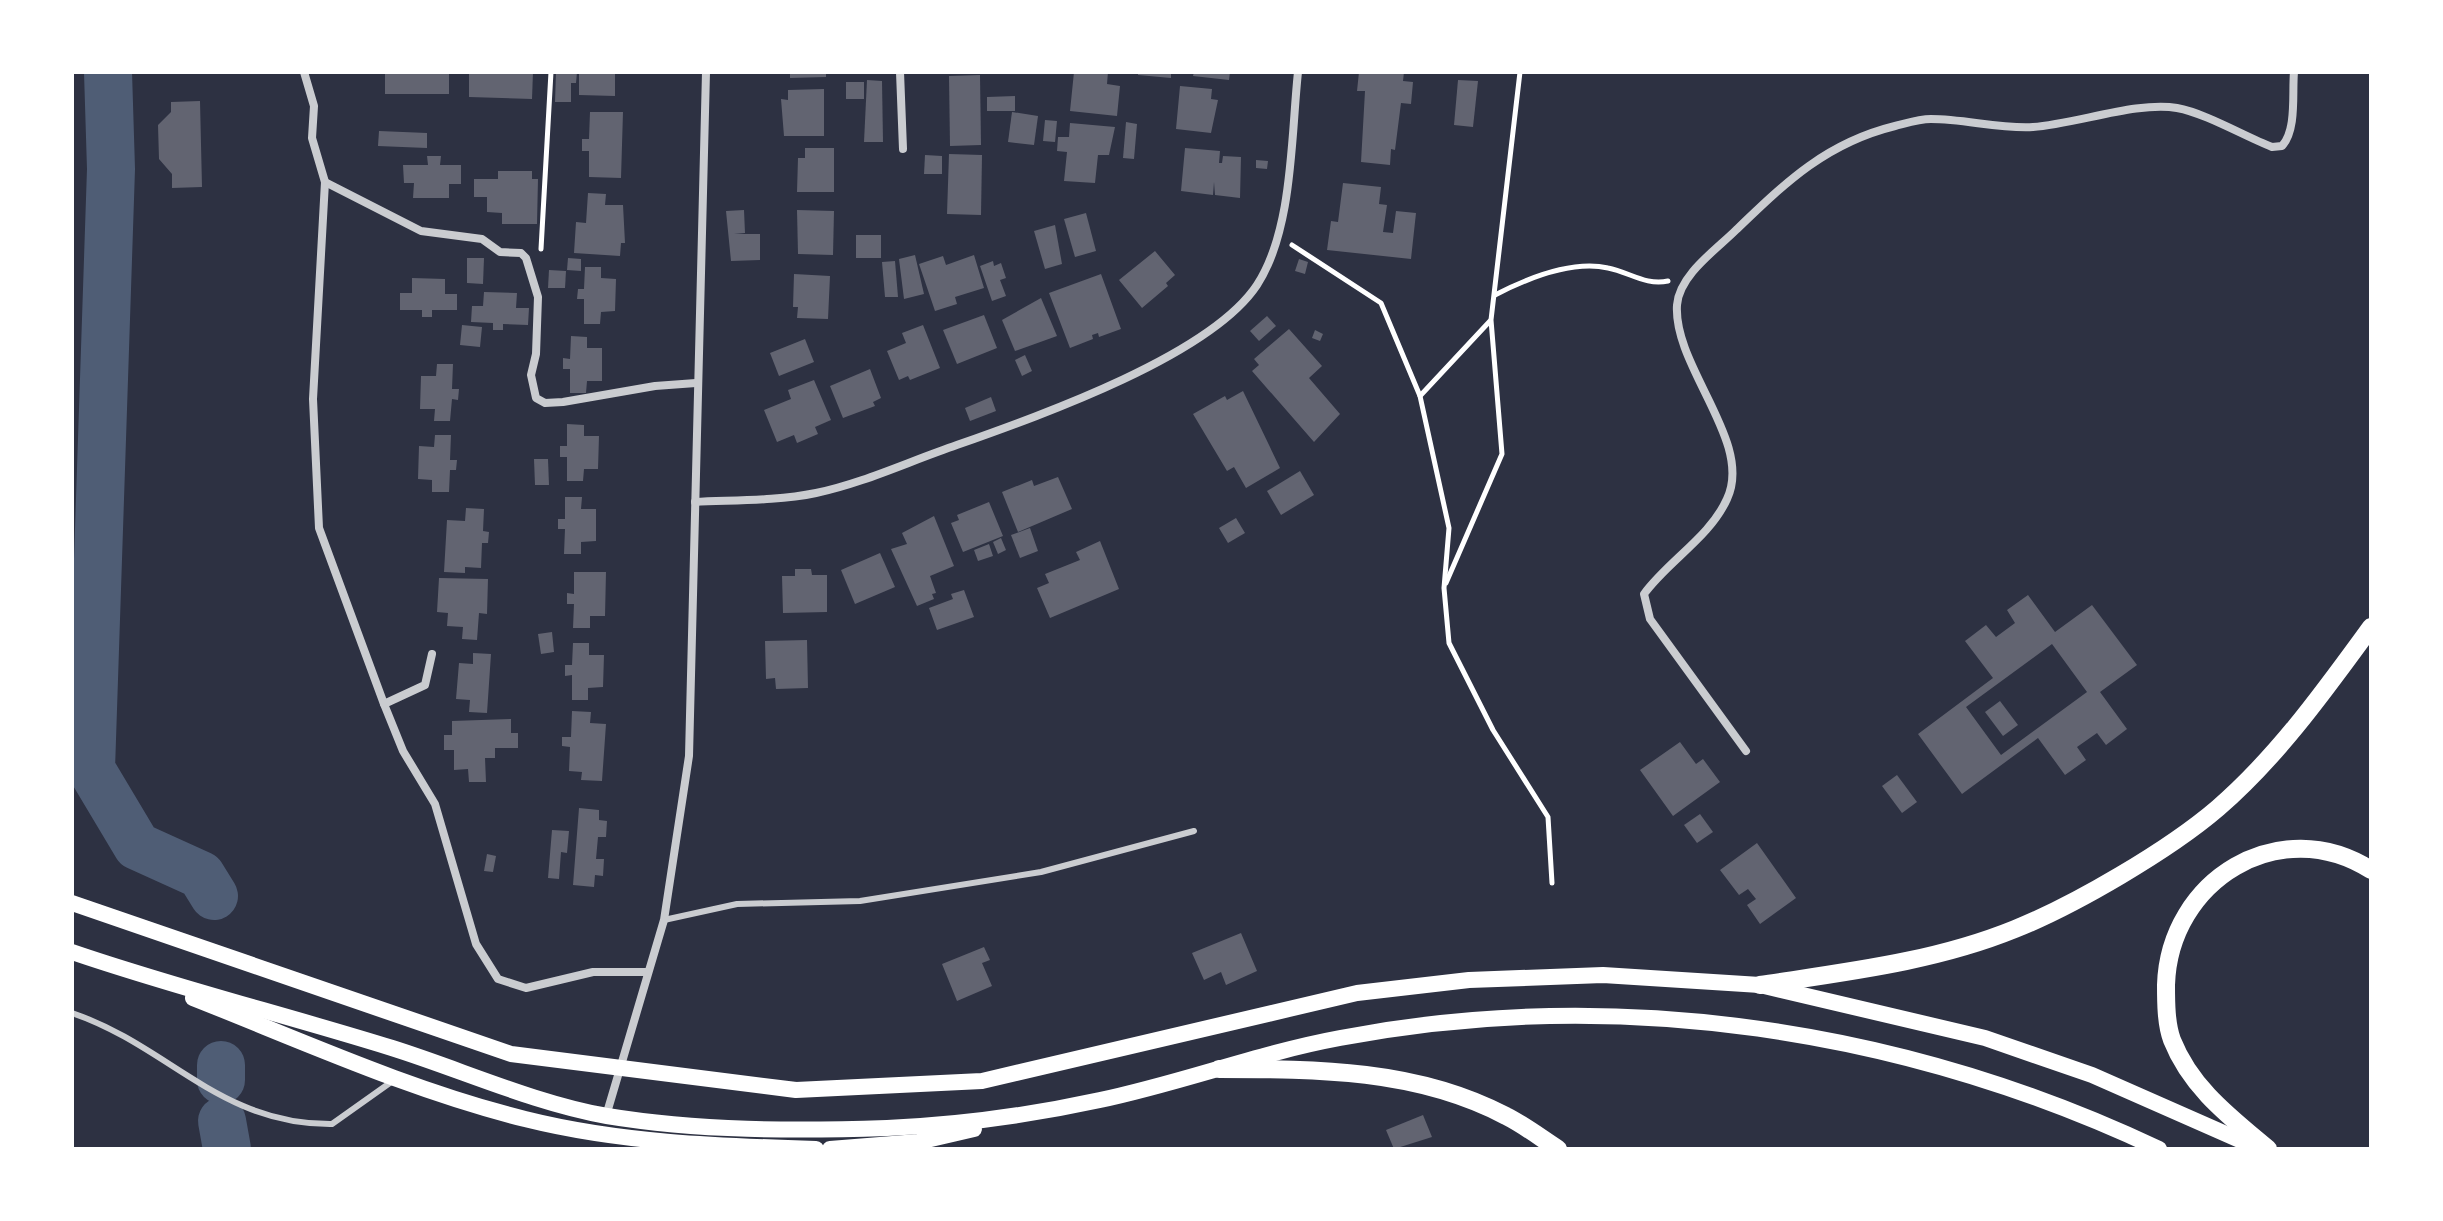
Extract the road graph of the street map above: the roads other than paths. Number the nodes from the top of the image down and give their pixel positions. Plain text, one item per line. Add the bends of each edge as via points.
1 (304, 72) edge
2 (706, 72) edge
3 (900, 72) edge
4 (1298, 72) edge
5 (2294, 72) edge
6 (903, 149) dead end
7 (325, 182) junction
8 (696, 383) junction
9 (695, 502) junction
10 (2371, 627) edge
11 (432, 654) dead end
12 (384, 704) junction
13 (1746, 751) dead end
14 (1194, 831) dead end
15 (2371, 870) edge
16 (72, 903) edge
17 (664, 920) junction
18 (72, 952) edge
19 (89, 958) junction
20 (647, 972) junction
21 (1760, 985) junction
22 (72, 1013) edge
23 (1219, 1069) junction
24 (620, 1070) junction
25 (396, 1077) junction
26 (1100, 1100) junction
27 (606, 1116) junction
28 (681, 1146) edge
29 (816, 1149) edge
30 (830, 1149) edge
31 (1558, 1149) edge
32 (2159, 1149) edge
33 (2260, 1149) edge
34 (2268, 1149) edge

1 - 7 street via 314,106 312,138
2 - 8 street
3 - 6 street
4 - 9 street via 1278,235 1256,286 1234,312 1193,342 1115,383 1000,430 816,493
5 - 13 street via 2291,119 2282,146 2272,147 2178,108 2030,127 1926,119 1870,133 1816,158 1689,276 1677,303 1682,335 1728,446 1733,471 1728,498 1710,525 1660,571 1644,594 1650,619
7 - 8 street via 421,231 482,239 500,252 526,258 538,297 532,387 545,403
7 - 12 street via 313,399 319,528
8 - 9 street
9 - 17 street via 689,756
10 - 21 highway via 2312,709 2218,808 2124,872 2015,930 1897,964
11 - 12 street via 425,685
12 - 20 street via 403,751 435,804 476,944 498,979 526,988 593,972
14 - 17 lane via 1041,872 860,901 737,904
15 - 34 highway via 2317,848 2272,851 2233,867 2207,886 2178,926 2167,960 2171,1038 2213,1103
16 - 24 main road via 511,1054
17 - 20 street
18 - 19 main road
19 - 25 main road
19 - 27 main road
20 - 24 street
21 - 24 main road via 1603,975 1469,980 1357,993 982,1081 796,1090
21 - 33 main road via 1985,1038 2092,1075
22 - 25 lane via 124,1035 212,1092 277,1120 332,1124
23 - 26 main road
23 - 31 highway via 1327,1069 1423,1084 1506,1115
23 - 32 main road via 1340,1038 1456,1023 1615,1014 1776,1030 1976,1075 2087,1115
24 - 27 street
25 - 28 main road via 525,1119
26 - 27 main road via 890,1128 726,1126
26 - 30 main road via 918,1142
28 - 29 main road

